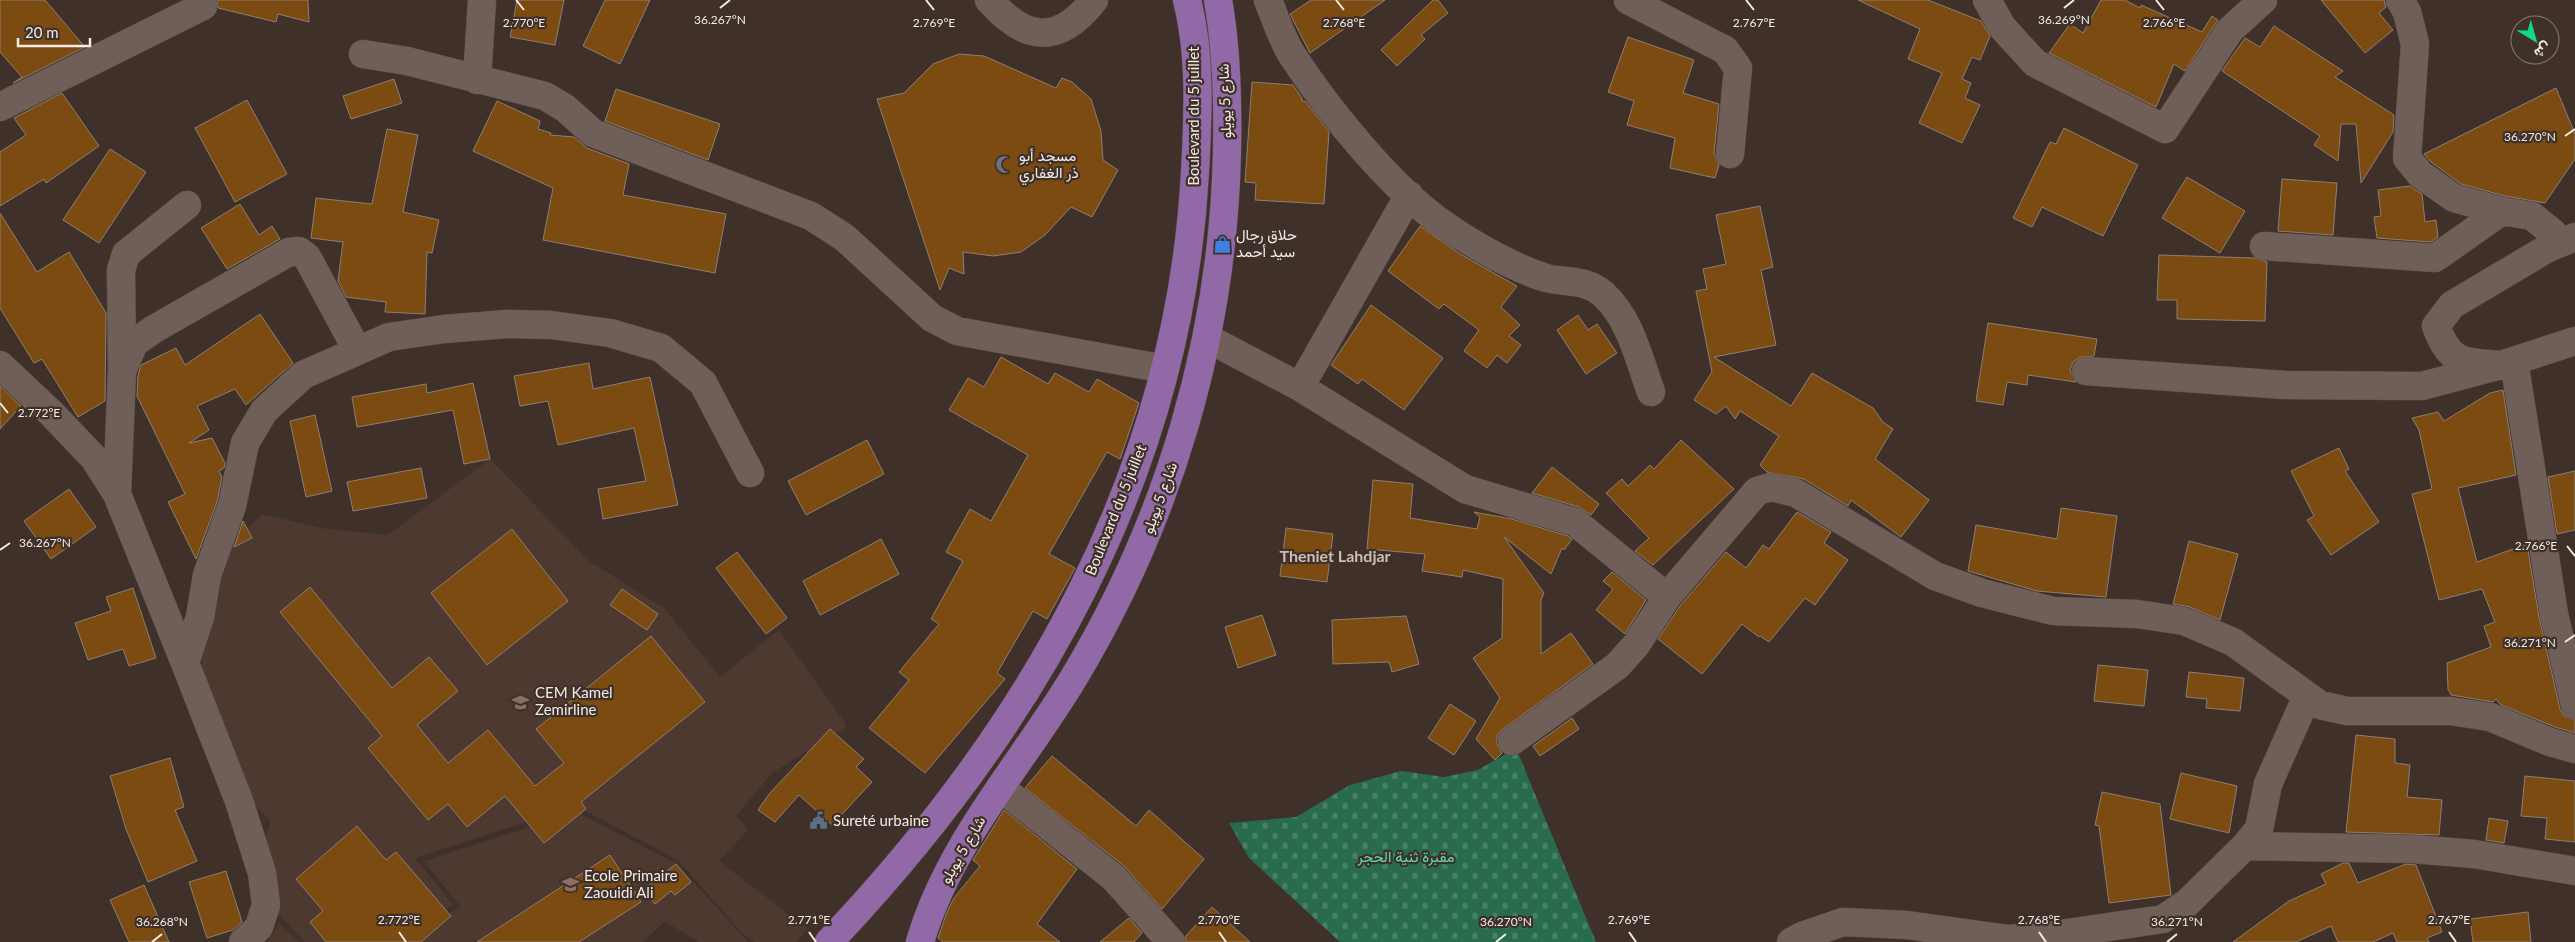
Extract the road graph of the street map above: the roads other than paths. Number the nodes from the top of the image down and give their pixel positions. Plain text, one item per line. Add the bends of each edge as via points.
1 (482, 0) edge
2 (989, 0) edge
3 (1094, 0) edge
4 (1188, 0) edge
5 (1218, 0) edge
6 (1268, 0) edge
7 (1628, 0) edge
8 (1987, 0) edge
9 (2263, 0) edge
10 (2400, 0) edge
11 (203, 6) dead end
12 (363, 54) dead end
13 (477, 80) junction
14 (0, 107) edge
15 (1730, 154) dead end
16 (1409, 195) junction
17 (186, 205) dead end
18 (2502, 211) junction
19 (2575, 237) edge
20 (2264, 246) dead end
21 (2548, 248) junction
22 (1207, 338) junction
23 (2575, 341) edge
24 (357, 350) junction
25 (2508, 363) junction
26 (0, 365) edge
27 (1165, 369) junction
28 (122, 371) junction
29 (2086, 372) dead end
30 (1300, 387) junction
31 (1651, 392) dead end
32 (750, 473) dead end
33 (117, 494) junction
34 (1667, 597) junction
35 (185, 664) junction
36 (2307, 696) junction
37 (2575, 705) edge
38 (1512, 742) dead end
39 (2575, 748) edge
40 (1001, 788) junction
41 (2245, 846) junction
42 (2575, 871) edge
43 (243, 942) edge
44 (829, 942) edge
45 (920, 942) edge
46 (1171, 942) edge
47 (1791, 942) edge

1 - 13 street
2 - 3 street via 1027,32 1044,34 1074,21
4 - 27 main road, Boulevard du 5 juillet via 1193,24 1196,82 1193,197 1185,265
5 - 22 main road, شارع 5 يويلو via 1226,73 1226,179 1217,276
6 - 16 street via 1291,54 1353,137
7 - 15 street via 1725,50 1738,68
8 - 9 street via 2002,27 2034,63 2165,129 2230,30
10 - 18 street via 2407,12 2415,44 2407,158 2420,174 2454,198
11 - 14 street
12 - 13 street
13 - 27 street via 545,96 593,132 812,216 845,238 932,318 957,331
16 - 30 street
16 - 31 street via 1445,226 1504,259 1546,278 1588,284 1603,294 1631,335
17 - 28 street via 126,254 121,270
18 - 20 street via 2435,258
18 - 21 street via 2532,216 2552,233
19 - 21 street
21 - 25 street via 2452,305 2436,326 2444,347 2462,361
22 - 30 street
22 - 40 main road, شارع 5 يويلو via 1172,468 1121,592 1056,709
23 - 25 street
24 - 28 street via 307,257 299,251 289,252 154,329 134,343
24 - 32 street via 389,337 507,324 551,325 610,333 661,348 702,383
24 - 35 street via 303,375 264,411 245,443 232,506 207,574 200,617
25 - 29 street via 2422,386 2285,385
25 - 37 street via 2554,614
26 - 33 street via 94,458
27 - 44 main road, Boulevard du 5 juillet via 1146,438 1122,505 1060,634 1023,696 955,793 885,881
28 - 33 street
30 - 34 street via 1465,489 1574,522
33 - 35 street
34 - 36 street via 1757,491 1771,488 1796,493 1935,576 1982,593 2053,610 2136,614 2184,622 2233,642
34 - 38 street via 1636,645 1616,666
35 - 43 street via 239,802 262,873 266,905 259,927
36 - 39 street via 2320,705 2347,711 2450,711 2490,717 2550,742
36 - 41 street via 2268,784 2258,829
40 - 45 main road, شارع 5 يويلو via 952,865
40 - 46 street via 1114,878
41 - 42 street via 2422,850 2474,854
41 - 47 street via 2187,903 2163,918 2008,939 1907,925 1843,922

